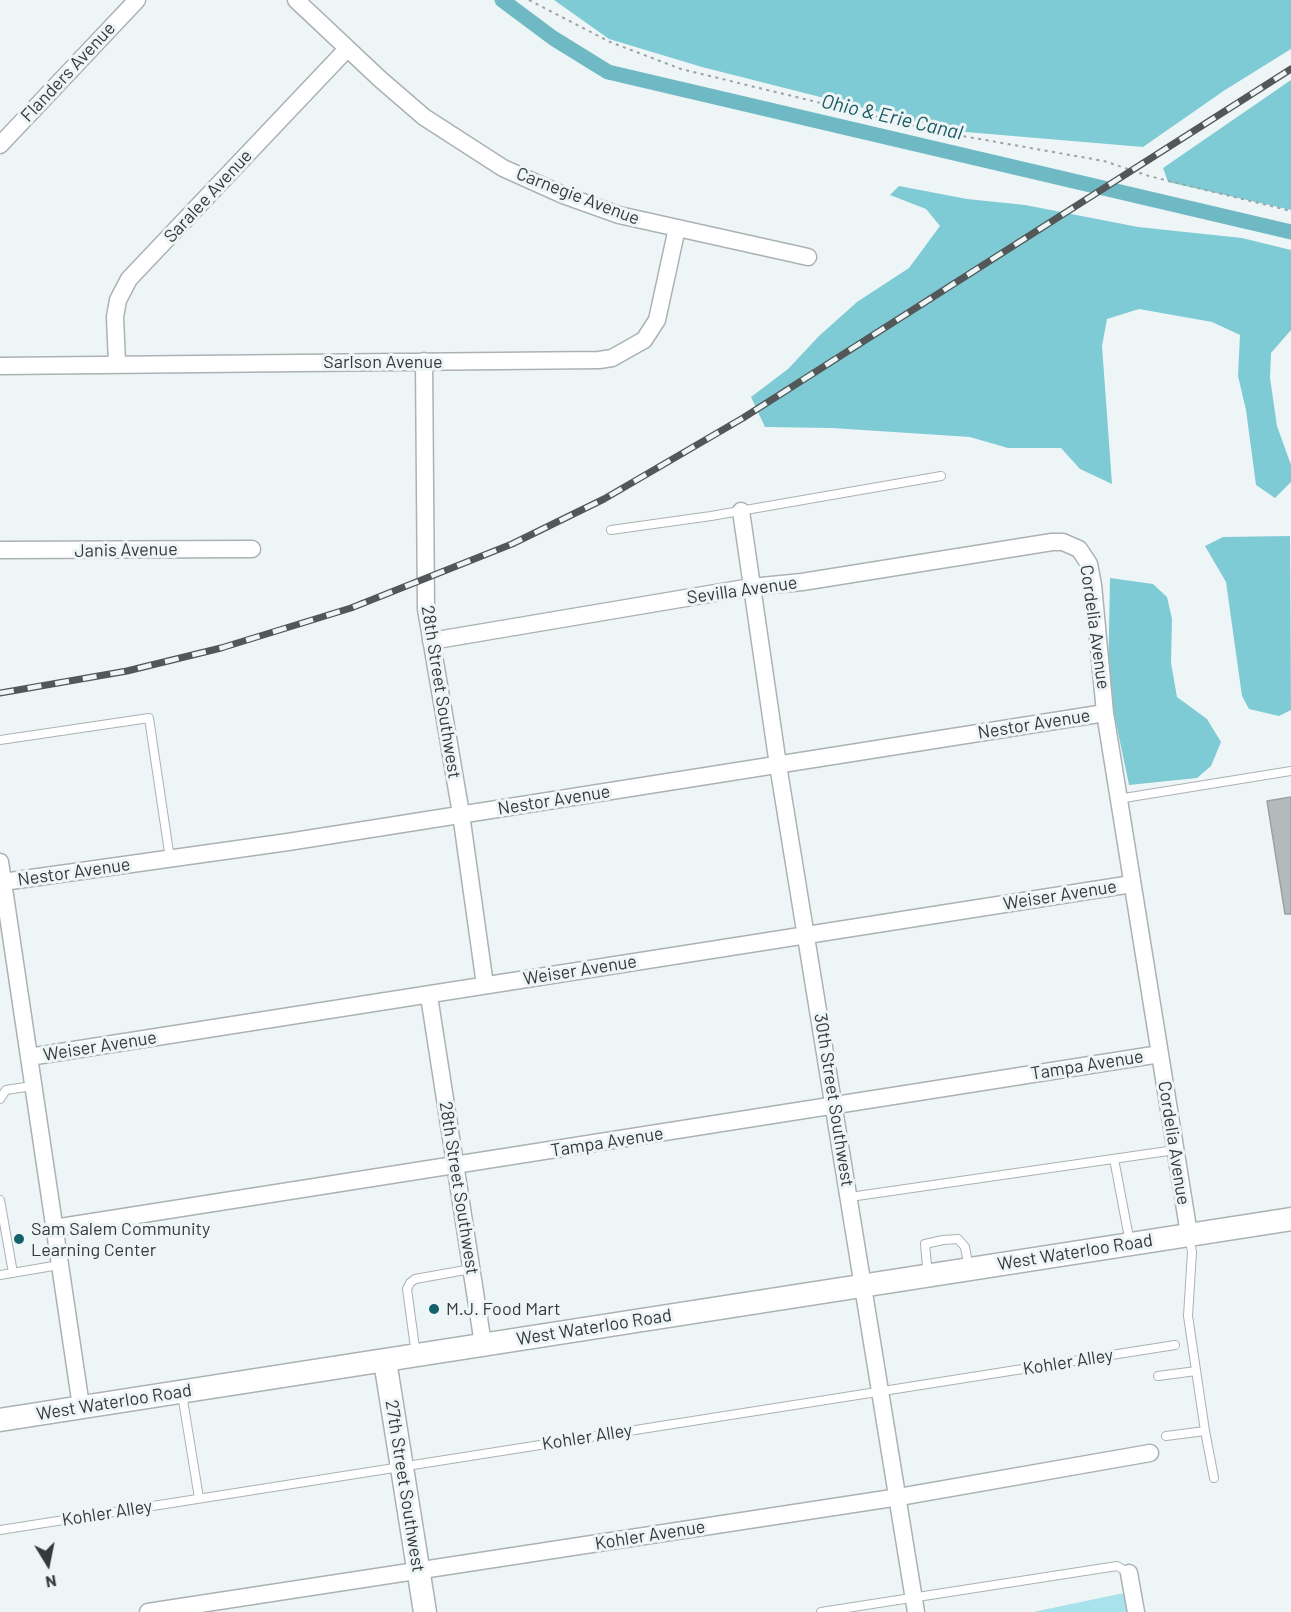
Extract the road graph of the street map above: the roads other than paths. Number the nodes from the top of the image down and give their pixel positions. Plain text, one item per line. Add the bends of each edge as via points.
1 (137, 0) edge
2 (296, 0) edge
3 (347, 49) junction
4 (0, 145) edge
5 (677, 228) junction
6 (808, 257) dead end
7 (424, 361) junction
8 (117, 363) junction
9 (0, 366) edge
10 (941, 476) dead end
11 (741, 511) junction
12 (611, 530) dead end
13 (1052, 542) joint
14 (252, 549) dead end
15 (0, 550) edge
16 (751, 587) junction
17 (431, 641) junction
18 (1105, 713) junction
19 (0, 740) edge
20 (778, 765) junction
21 (1291, 771) edge
22 (1118, 799) junction
23 (461, 814) junction
24 (170, 859) junction
25 (0, 862) edge
26 (3, 882) junction
27 (1132, 884) junction
28 (807, 934) junction
29 (485, 985) junction
30 (429, 996) junction
31 (1160, 1054) junction
32 (29, 1057) junction
33 (32, 1086) junction
34 (0, 1099) edge
35 (835, 1105) junction
36 (1175, 1150) junction
37 (1114, 1159) junction
38 (456, 1167) junction
39 (850, 1197) junction
40 (0, 1200) edge
41 (1291, 1219) edge
42 (54, 1228) junction
43 (1189, 1233) junction
44 (1130, 1243) junction
45 (59, 1265) junction
46 (471, 1269) junction
47 (969, 1270) junction
48 (14, 1272) junction
49 (0, 1275) edge
50 (928, 1276) junction
51 (864, 1287) junction
52 (483, 1344) junction
53 (1175, 1345) dead end
54 (417, 1356) junction
55 (385, 1361) junction
56 (1196, 1371) junction
57 (1158, 1376) dead end
58 (181, 1391) junction
59 (879, 1391) junction
60 (81, 1406) junction
61 (0, 1420) edge
62 (1205, 1431) junction
63 (1166, 1436) dead end
64 (1150, 1452) dead end
65 (402, 1466) junction
66 (1214, 1478) dead end
67 (899, 1497) junction
68 (199, 1498) junction
69 (0, 1530) edge
70 (417, 1569) junction
71 (1129, 1573) joint
72 (915, 1605) edge
73 (148, 1612) edge
74 (425, 1612) edge
75 (821, 1612) edge
76 (1136, 1612) edge

1 - 4 street, Flanders Avenue
2 - 3 street, Carnegie Avenue
3 - 5 street, Carnegie Avenue via 424,117 503,168 619,215
3 - 8 street, Saralee Avenue via 129,279 118,300 115,317
5 - 6 street, Carnegie Avenue
5 - 7 street, Sarlson Avenue via 657,320 644,340 623,353 599,360
7 - 8 street, Sarlson Avenue
7 - 17 street, 28th Street Southwest via 426,609
8 - 9 street, Sarlson Avenue
10 - 11 lane
11 - 12 lane
11 - 16 street, 30th Street Southwest
13 - 16 street, Sevilla Avenue
13 - 18 street, Cordelia Avenue via 1079,549 1089,564
14 - 15 street, Janis Avenue
16 - 17 street, Sevilla Avenue
16 - 20 street, 30th Street Southwest
17 - 23 street, 28th Street Southwest
18 - 20 street, Nestor Avenue
18 - 22 street, Cordelia Avenue
19 - 24 lane via 148,718
20 - 23 street, Nestor Avenue
20 - 28 street, 30th Street Southwest
21 - 22 lane
22 - 27 street, Cordelia Avenue
23 - 24 street, Nestor Avenue
23 - 29 street, 28th Street Southwest
24 - 26 street, Nestor Avenue
25 - 26 street
26 - 32 street
27 - 28 street, Weiser Avenue
27 - 31 street, Cordelia Avenue
28 - 29 street, Weiser Avenue
28 - 35 street, 30th Street Southwest
29 - 30 street, Weiser Avenue
30 - 32 street, Weiser Avenue
30 - 38 street, 28th Street Southwest
31 - 35 street, Tampa Avenue
31 - 36 street, Cordelia Avenue
32 - 33 street
33 - 34 lane via 6,1090
33 - 42 street
35 - 38 street, Tampa Avenue
35 - 39 street, 30th Street Southwest
36 - 37 lane
36 - 43 street, Cordelia Avenue
37 - 39 lane
37 - 44 lane
38 - 42 street, Tampa Avenue
38 - 46 street, 28th Street Southwest
39 - 51 street, 30th Street Southwest
40 - 48 lane
41 - 43 main road, West Waterloo Road
42 - 45 street
43 - 44 main road, West Waterloo Road
43 - 56 lane via 1192,1252 1188,1316
44 - 47 main road, West Waterloo Road
45 - 48 lane
45 - 60 street
46 - 52 street, 28th Street Southwest
46 - 54 lane via 410,1282 407,1289
47 - 50 main road, West Waterloo Road
47 - 50 lane via 965,1247 958,1239 943,1240 925,1244
48 - 49 lane
50 - 51 main road, West Waterloo Road
51 - 52 main road, West Waterloo Road
51 - 59 street, 30th Street Southwest
52 - 54 main road, West Waterloo Road
53 - 59 lane, Kohler Alley
54 - 55 main road, West Waterloo Road
55 - 58 main road, West Waterloo Road
55 - 65 main road, 27th Street Southwest
56 - 57 lane
56 - 62 lane
58 - 60 main road, West Waterloo Road
58 - 68 lane
59 - 65 lane, Kohler Alley
59 - 67 street, 30th Street Southwest
60 - 61 main road, West Waterloo Road
62 - 63 lane
62 - 66 lane
64 - 67 street, Kohler Avenue
65 - 68 lane, Kohler Alley
65 - 70 main road, 27th Street Southwest
67 - 70 street, Kohler Avenue
67 - 72 street, 30th Street Southwest
68 - 69 lane, Kohler Alley
70 - 73 street, Kohler Avenue
70 - 74 main road, 27th Street Southwest
71 - 72 lane via 1117,1566
71 - 76 street
72 - 75 lane

